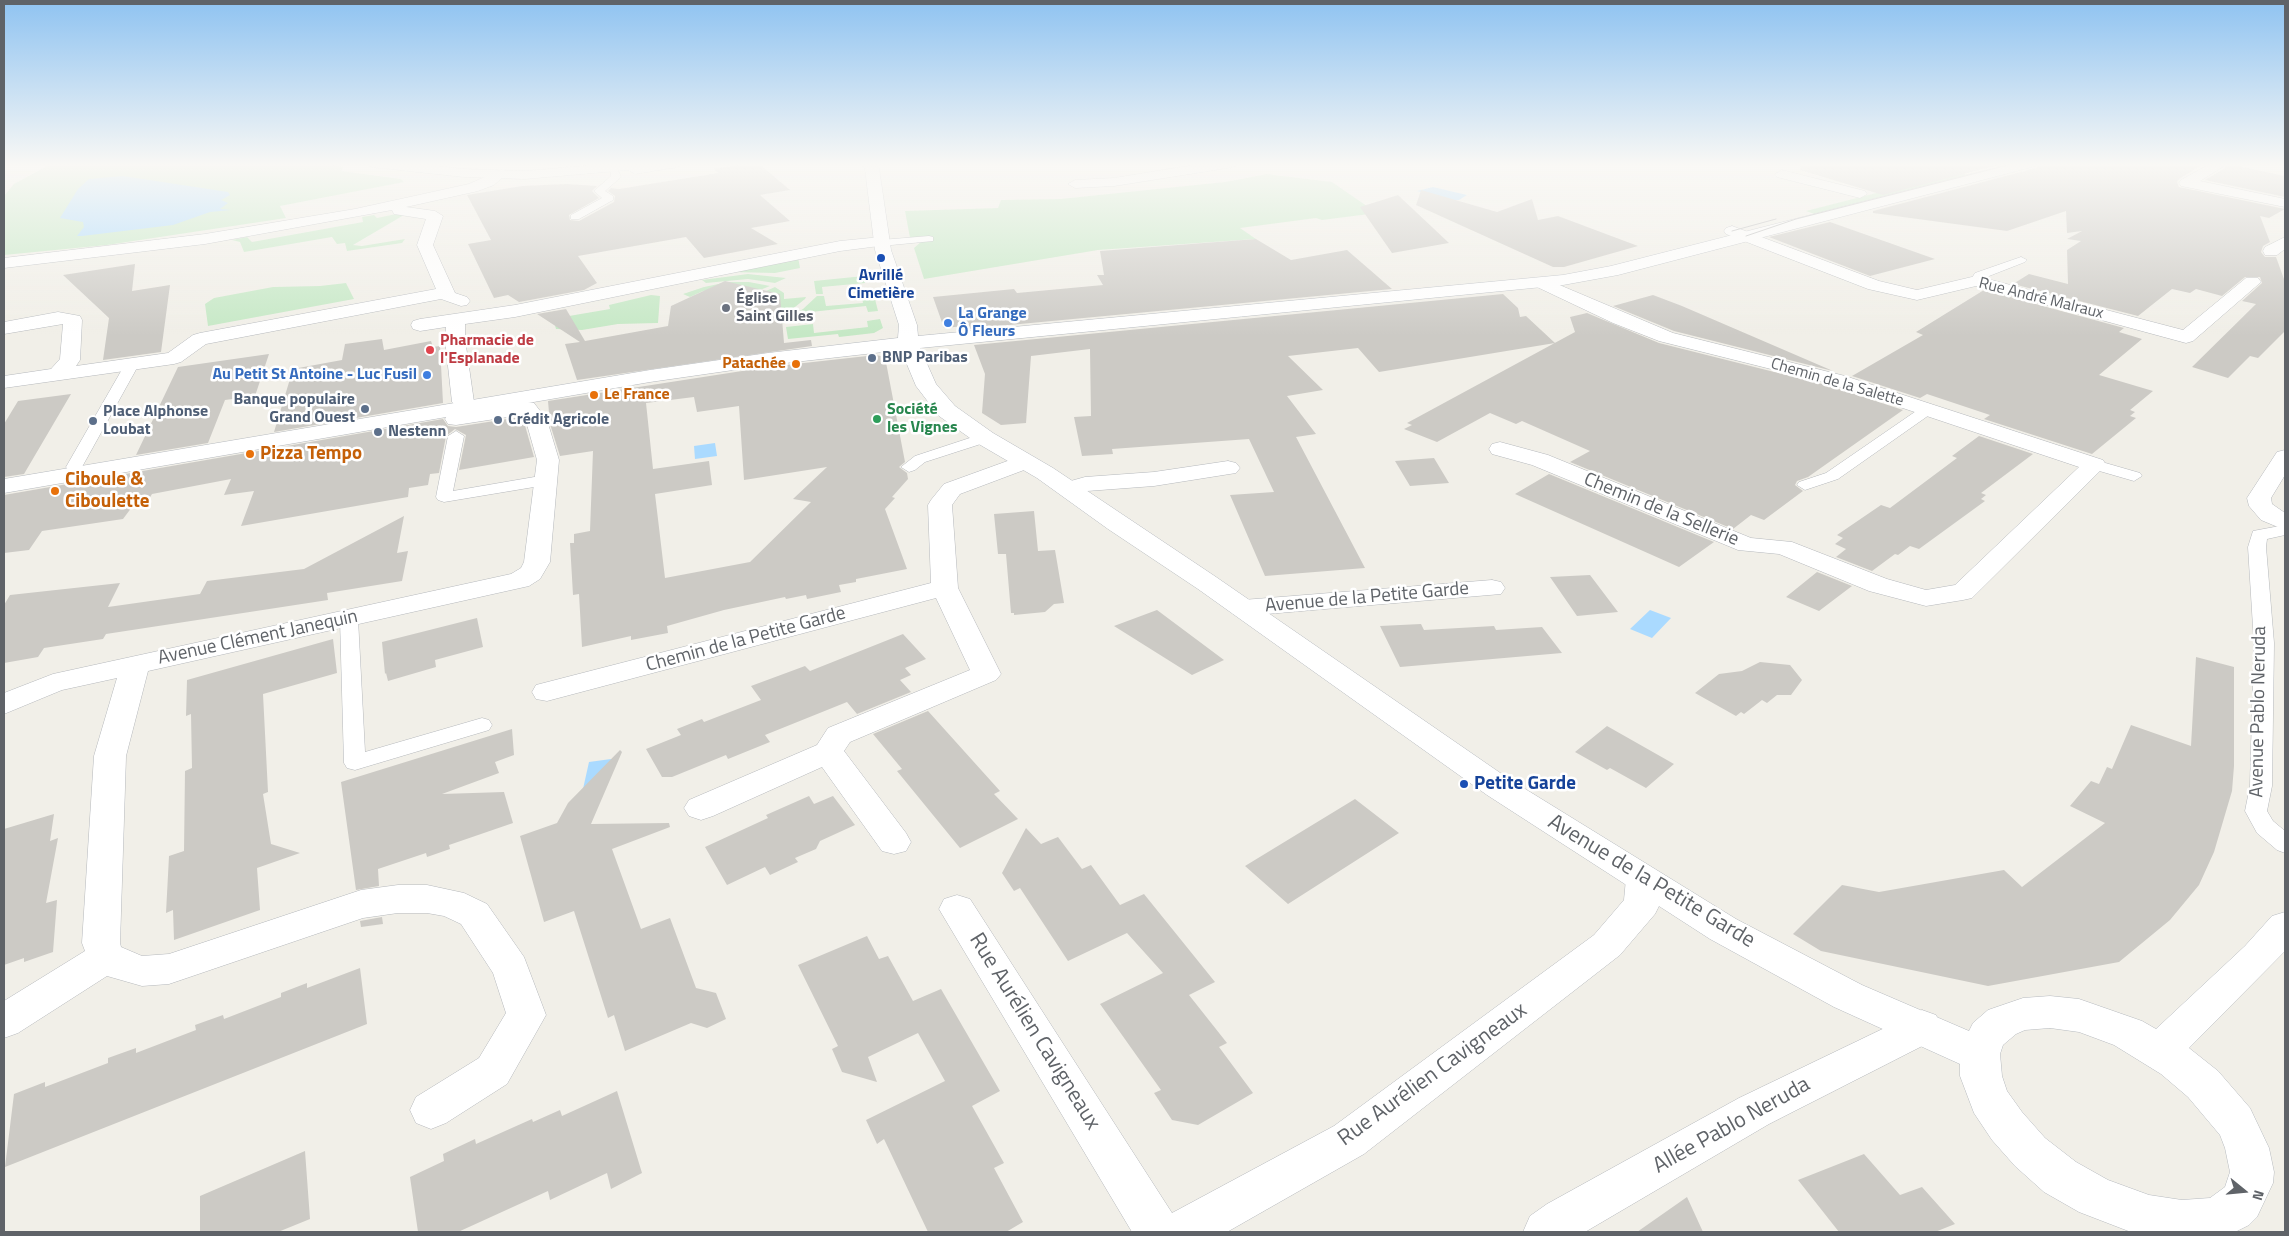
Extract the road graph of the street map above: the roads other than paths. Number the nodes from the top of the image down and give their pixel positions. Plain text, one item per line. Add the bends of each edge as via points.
1 (310, 221) edge
2 (434, 221) edge
3 (878, 221) edge
4 (1762, 221) edge
5 (1790, 221) edge
6 (1739, 233) junction
7 (929, 239) dead end
8 (881, 243) junction
9 (2021, 260) dead end
10 (4, 263) edge
11 (1976, 281) junction
12 (2252, 282) dead end
13 (1543, 283) junction
14 (446, 293) junction
15 (477, 317) junction
16 (456, 321) junction
17 (420, 325) dead end
18 (4, 328) edge
19 (908, 340) junction
20 (131, 366) junction
21 (56, 376) junction
22 (4, 382) edge
23 (1927, 410) junction
24 (458, 417) junction
25 (985, 438) junction
26 (1500, 450) dead end
27 (2285, 457) edge
28 (1024, 462) junction
29 (2095, 465) junction
30 (74, 467) junction
31 (909, 467) dead end
32 (1228, 468) dead end
33 (2134, 476) dead end
34 (4, 478) edge
35 (546, 480) junction
36 (1805, 485) dead end
37 (4, 486) edge
38 (1068, 489) junction
39 (2285, 523) edge
40 (2285, 530) edge
41 (945, 588) junction
42 (1492, 588) dead end
43 (1243, 608) junction
44 (349, 619) junction
45 (135, 664) junction
46 (546, 692) dead end
47 (4, 704) edge
48 (482, 725) dead end
49 (828, 752) junction
50 (701, 808) dead end
51 (894, 842) dead end
52 (2285, 844) edge
53 (1644, 879) junction
54 (957, 909) dead end
55 (2285, 926) edge
56 (106, 957) junction
57 (4, 1021) edge
58 (1922, 1027) junction
59 (2160, 1051) junction
60 (1980, 1054) junction
61 (431, 1110) dead end
62 (2203, 1227) edge
63 (1158, 1232) edge
64 (1183, 1232) edge
65 (1546, 1232) edge

1 - 10 street via 216,237
2 - 14 street via 426,245
3 - 8 street, Avenue de la Petite Garde
4 - 6 street
5 - 6 street
6 - 11 street, Rue André Malraux via 1874,285 1917,295
6 - 13 street via 1612,271
6 - 19 street via 1513,280
7 - 8 lane
8 - 15 street via 840,246
8 - 19 street, Avenue de la Petite Garde via 908,325
9 - 11 lane via 1979,276
11 - 12 street, Rue André Malraux via 2186,337
13 - 19 street
13 - 23 street, Chemin de la Salette via 1666,337 1838,380
14 - 15 street via 475,306
14 - 20 street via 200,339 174,358
15 - 16 street
16 - 17 street
16 - 24 street
18 - 21 street via 58,318 73,320 70,360
19 - 24 street via 680,364
19 - 25 street, Avenue de la Petite Garde via 926,386 948,411
20 - 21 street
20 - 30 lane
21 - 22 street
23 - 29 street, Chemin de la Salette
23 - 36 lane via 1832,476
24 - 30 street
24 - 35 street via 526,408 536,420 548,460
24 - 35 lane via 444,497
24 - 37 street
25 - 28 street, Avenue de la Petite Garde
25 - 31 lane via 920,459
26 - 29 street, Chemin de la Sellerie via 1540,460 1746,545 1783,547 1878,585 1926,598 1963,592
27 - 39 street via 2259,498 2261,506 2270,515
28 - 38 street, Avenue de la Petite Garde
28 - 41 street via 952,489 940,505
29 - 33 lane, Chemin de la Salette
30 - 34 street
32 - 38 street via 1154,479 1085,484
35 - 44 street, Avenue Clément Janequin via 538,562 531,573 515,582
38 - 43 street, Avenue de la Petite Garde
40 - 52 lane, Avenue Pablo Neruda via 2259,535 2257,548 2264,644 2261,786 2256,811 2265,827
41 - 46 street, Chemin de la Petite Garde
41 - 49 street via 986,674 839,736
42 - 43 street, Avenue de la Petite Garde
43 - 53 street, Avenue de la Petite Garde via 1498,787
44 - 45 street, Avenue Clément Janequin
44 - 48 lane via 355,763
45 - 47 street, Avenue Clément Janequin via 52,683
45 - 56 street via 110,756 100,943
49 - 50 street
49 - 51 street
53 - 58 street, Avenue de la Petite Garde via 1724,929 1848,996
53 - 64 street, Rue Aurélien Cavigneaux via 1642,904 1607,945 1349,1140
54 - 63 street, Rue Aurélien Cavigneaux
55 - 59 street via 2258,957
56 - 57 street
56 - 61 street via 142,971 169,969 361,904 398,899 452,903 474,914 511,968 526,1015 493,1071
58 - 60 street, Avenue de la Petite Garde
58 - 65 street, Allée Pablo Neruda via 1754,1111
59 - 60 street via 2128,1033 2096,1021 2042,1012 2023,1014 2002,1022 1987,1036
59 - 62 street via 2203,1084 2226,1109 2242,1135 2250,1160 2251,1183 2242,1202
60 - 62 street via 1981,1076 1989,1100 2018,1140 2045,1165 2078,1188 2113,1205 2167,1221

